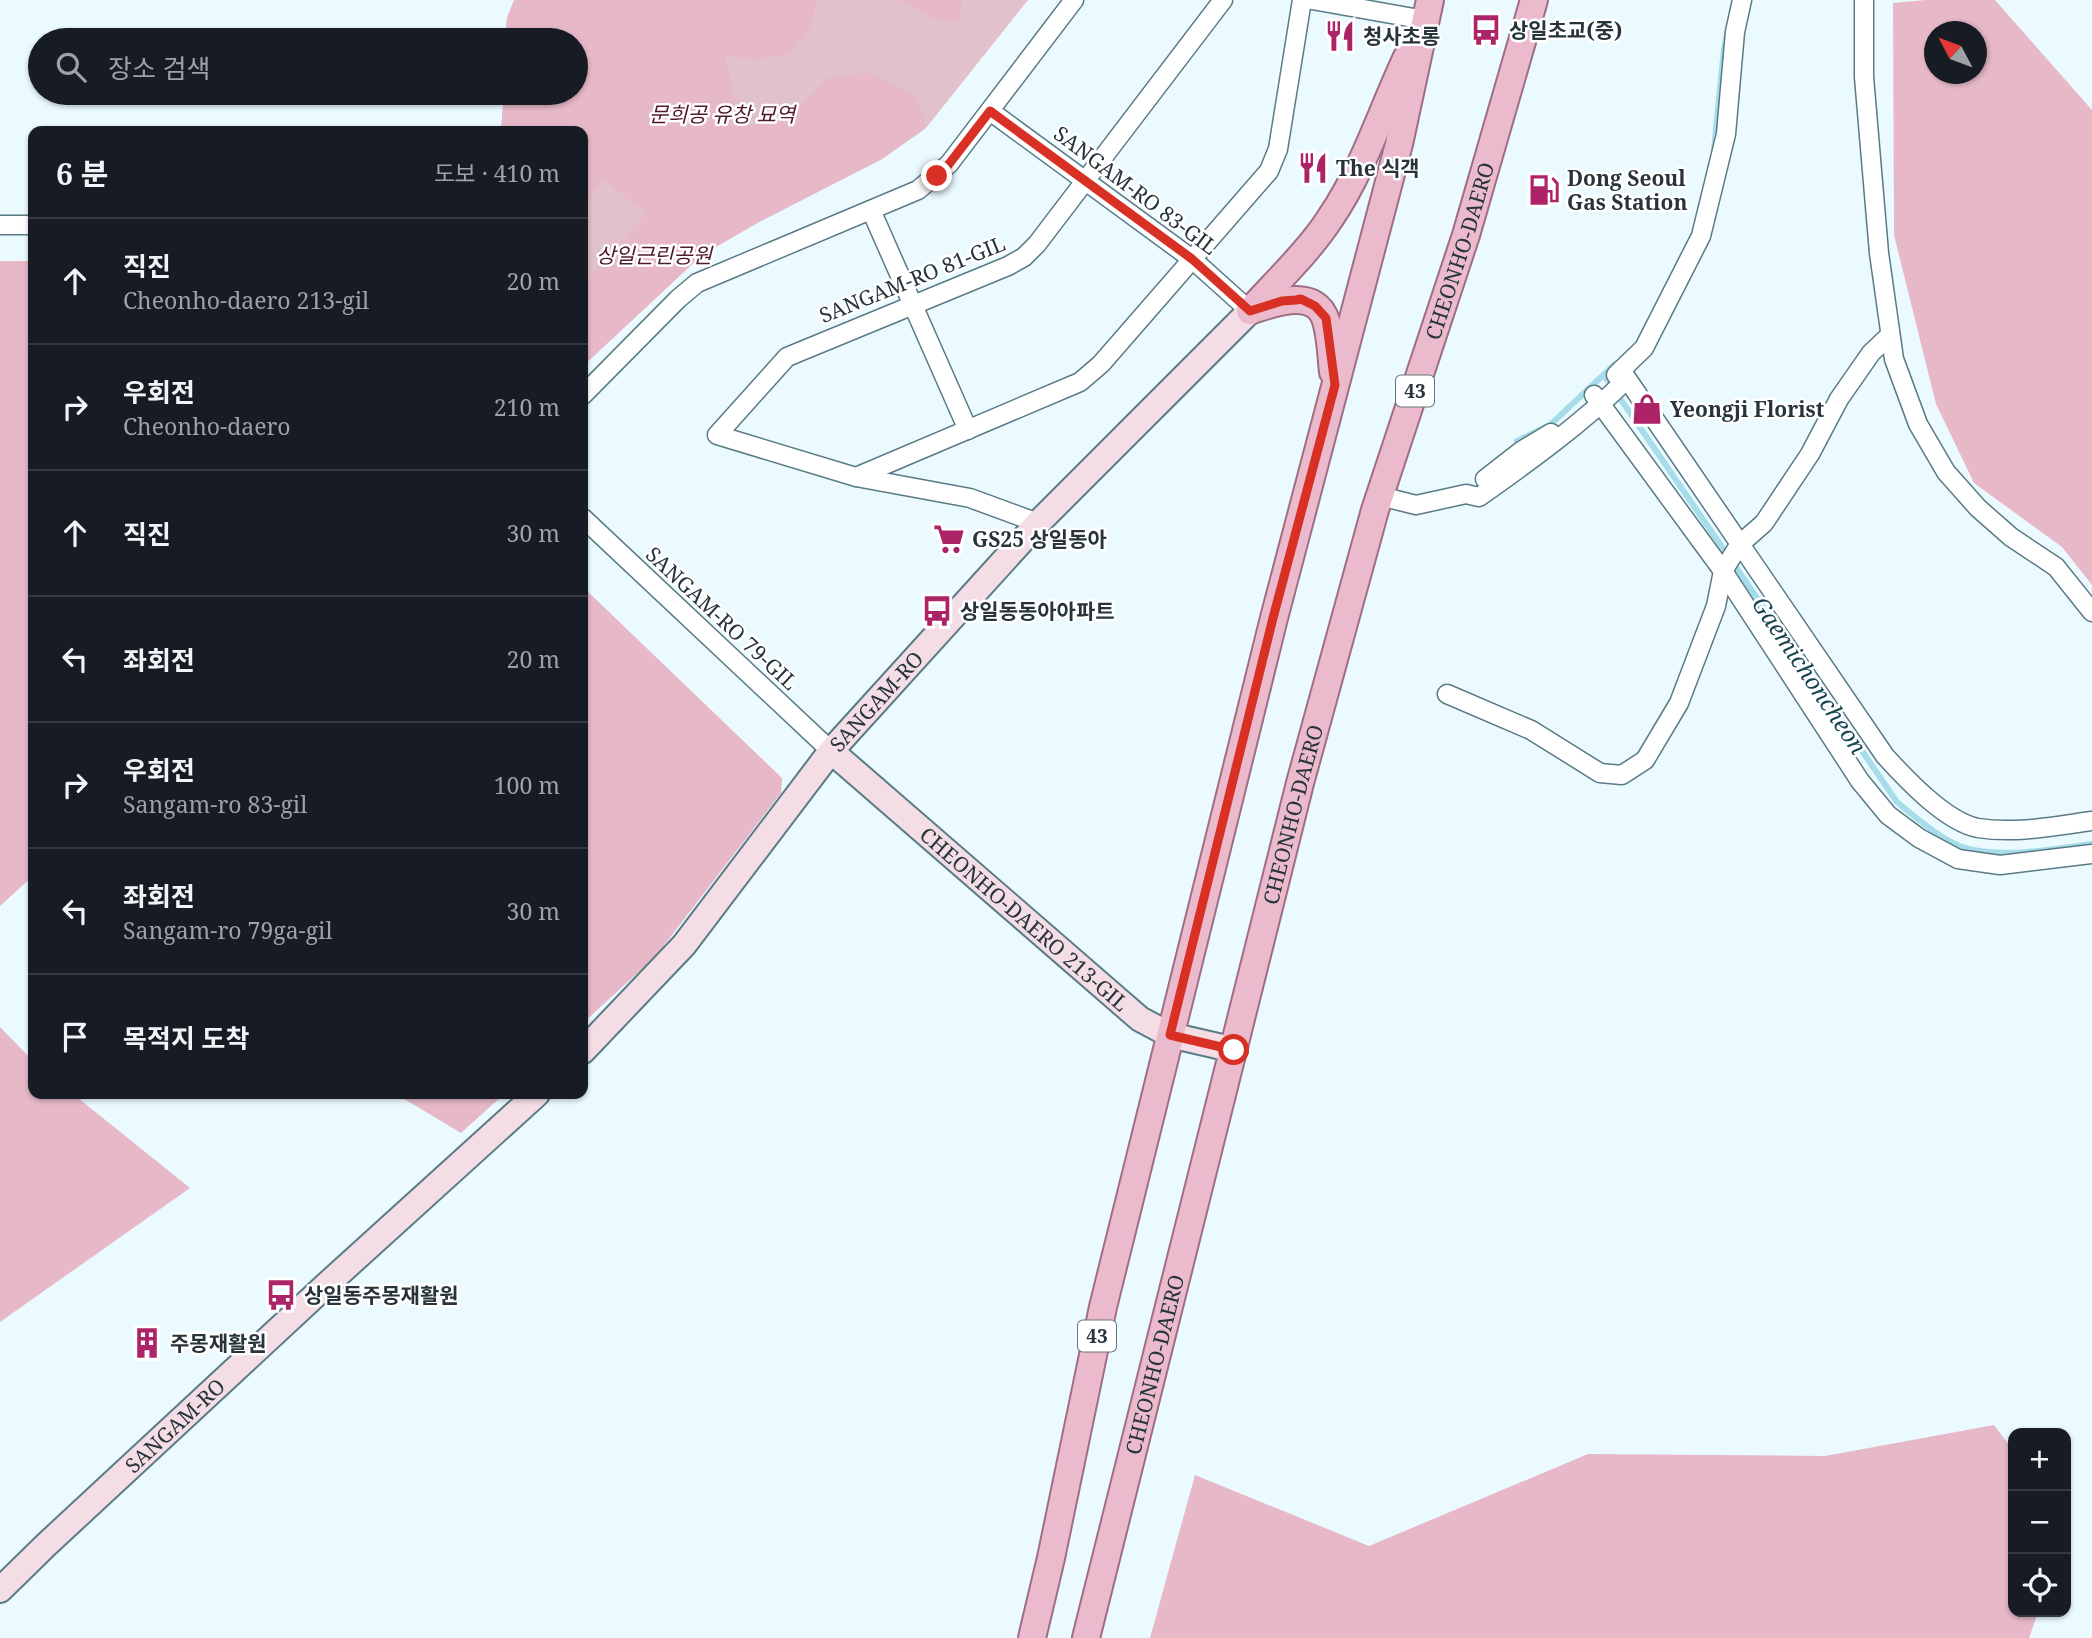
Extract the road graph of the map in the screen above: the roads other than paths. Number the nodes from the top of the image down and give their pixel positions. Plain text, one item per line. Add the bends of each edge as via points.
1 (1074, 0) edge
2 (1223, 0) edge
3 (1302, 0) edge
4 (1312, 0) edge
5 (1535, 0) edge
6 (1742, 0) edge
7 (1864, 0) edge
8 (1428, 10) edge
9 (990, 111) junction
10 (1086, 180) junction
11 (872, 210) junction
12 (0, 225) edge
13 (28, 225) edge
14 (1192, 259) junction
15 (913, 305) junction
16 (1250, 311) junction
17 (1891, 335) junction
18 (1335, 385) junction
19 (1609, 388) junction
20 (588, 390) edge
21 (968, 429) junction
22 (856, 477) junction
23 (1380, 496) junction
24 (588, 523) edge
25 (1038, 523) junction
26 (1739, 545) junction
27 (1723, 571) junction
28 (2092, 612) edge
29 (1447, 694) dead end
30 (831, 751) junction
31 (2092, 821) edge
32 (2092, 854) edge
33 (1170, 1035) junction
34 (588, 1046) edge
35 (1234, 1050) junction
36 (531, 1099) edge
37 (0, 1590) edge
38 (1032, 1638) edge
39 (1086, 1638) edge

1 - 9 street
2 - 10 street, SANGAM-RO 81-GIL
3 - 14 street via 1278,149 1269,171
4 - 8 street
5 - 23 main road, CHEONHO-DAERO / 43 via 1466,235
6 - 19 street via 1726,134 1701,236 1644,348
7 - 17 street via 1864,77
8 - 16 main road via 1353,180 1330,220
8 - 18 main road, 43 via 1399,144
9 - 10 street, SANGAM-RO 83-GIL
9 - 11 street via 937,176 918,190
10 - 14 street, SANGAM-RO 83-GIL
10 - 15 street, SANGAM-RO 81-GIL via 1024,257
11 - 15 street
11 - 20 street via 697,283
12 - 13 street
14 - 16 street, SANGAM-RO 83-GIL
14 - 21 street via 1080,382
15 - 21 street
15 - 22 street, SANGAM-RO 81-GIL via 787,357 717,435
16 - 18 main road via 1301,299 1315,306 1326,318
16 - 25 main road, SANGAM-RO
17 - 26 street via 1871,353 1839,399 1810,454 1764,523
17 - 28 street via 1894,359 1918,424 1946,472 2003,530 2056,567
18 - 33 main road, 43
19 - 23 street via 1466,494 1416,505
19 - 26 street
19 - 27 street
21 - 22 street
22 - 25 street, SANGAM-RO 81-GIL via 970,498
23 - 35 main road, CHEONHO-DAERO / 43 via 1300,783
24 - 30 street, SANGAM-RO 79-GIL
25 - 30 main road, SANGAM-RO
26 - 27 street
26 - 31 street via 1885,755 1944,811 1976,827 2023,830
27 - 29 street via 1716,606 1679,703 1646,760 1622,775 1601,773 1531,730
27 - 32 street via 1860,781 1888,815 1958,859 2000,865
30 - 33 main road, CHEONHO-DAERO 213-GIL via 1140,1019
30 - 34 main road, SANGAM-RO via 684,945
33 - 35 main road, CHEONHO-DAERO 213-GIL
33 - 38 main road, 43 via 1103,1307
35 - 39 main road, CHEONHO-DAERO / 43
36 - 37 main road, SANGAM-RO

